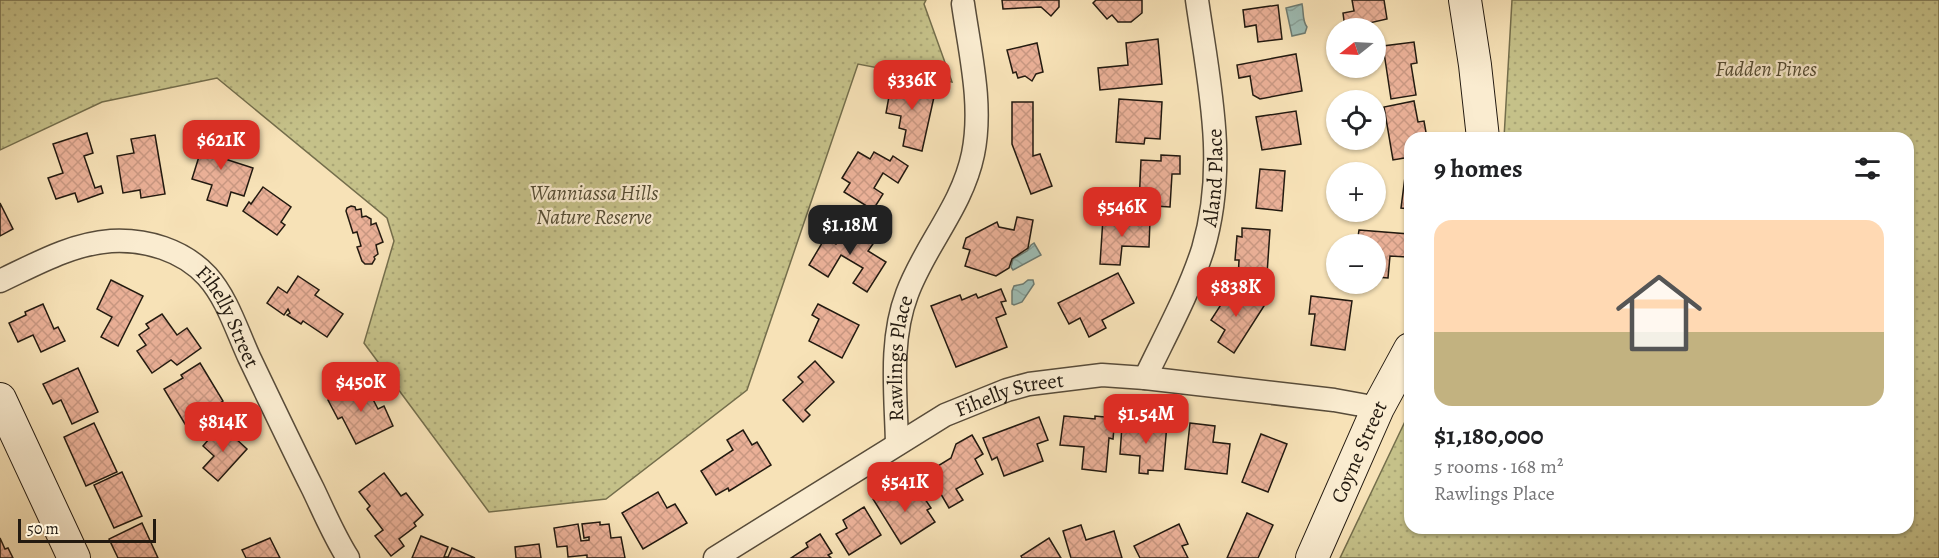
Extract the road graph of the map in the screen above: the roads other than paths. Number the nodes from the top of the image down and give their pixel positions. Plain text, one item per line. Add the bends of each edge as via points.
1 (1197, 0) edge
2 (1465, 0) edge
3 (963, 4) dead end
4 (1482, 132) edge
5 (0, 281) edge
6 (1404, 360) edge
7 (1145, 378) junction
8 (0, 399) edge
9 (1378, 408) junction
10 (0, 424) edge
11 (897, 444) junction
12 (63, 558) edge
13 (74, 558) edge
14 (348, 558) edge
15 (715, 558) edge
16 (1312, 558) edge

1 - 7 street, Aland Place via 1216,135 1213,203 1195,270
2 - 4 street
3 - 11 street, Rawlings Place via 977,100 975,138 960,193 906,296 897,342
5 - 14 street, Fihelly Street via 64,251 112,241 144,243 186,259 207,277 222,298
6 - 9 street, Coyne Street
7 - 9 street, Fihelly Street
7 - 11 street, Fihelly Street via 1091,376 1007,390 945,415
8 - 13 street
9 - 16 street, Coyne Street
10 - 12 street
11 - 15 street, Fihelly Street

